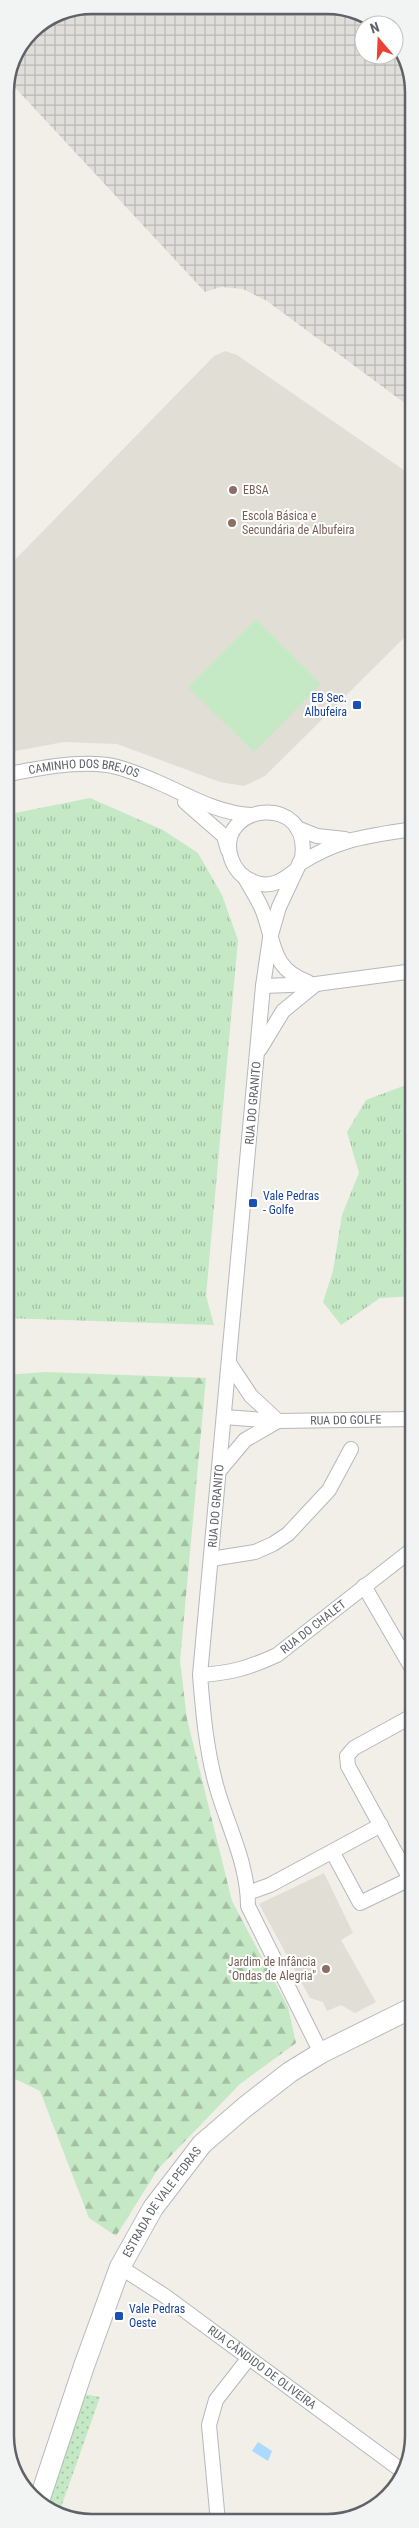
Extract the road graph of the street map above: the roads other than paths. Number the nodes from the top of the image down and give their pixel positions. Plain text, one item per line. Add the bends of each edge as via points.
1 (14, 773) edge
2 (161, 783) junction
3 (251, 815) junction
4 (297, 828) junction
5 (405, 830) edge
6 (348, 840) junction
7 (230, 856) junction
8 (297, 867) junction
9 (245, 878) junction
10 (270, 938) junction
11 (405, 972) edge
12 (316, 984) junction
13 (263, 986) junction
14 (257, 1056) junction
15 (229, 1362) junction
16 (224, 1417) junction
17 (405, 1419) edge
18 (278, 1421) junction
19 (351, 1449) dead end
20 (219, 1471) junction
21 (405, 1555) edge
22 (211, 1559) junction
23 (364, 1586) junction
24 (405, 1657) edge
25 (200, 1675) junction
26 (405, 1720) edge
27 (381, 1826) junction
28 (333, 1853) junction
29 (405, 1868) edge
30 (405, 1883) edge
31 (248, 1893) junction
32 (405, 2011) edge
33 (321, 2053) junction
34 (120, 2267) junction
35 (248, 2359) junction
36 (398, 2468) edge
37 (41, 2496) edge
38 (217, 2514) edge

1 - 2 street, CAMINHO DOS BREJOS via 75,764 108,765
2 - 3 street, CAMINHO DOS BREJOS via 208,805
2 - 7 street, CAMINHO DOS BREJOS via 224,836
3 - 4 street via 264,811 276,813 289,819
3 - 7 street via 238,825 232,836
4 - 6 street via 317,836
4 - 8 street via 303,850
5 - 6 street
6 - 8 street via 322,850
7 - 9 street
8 - 9 street via 282,881 270,885 257,884
8 - 10 street, RUA DO GRANITO via 279,906
9 - 10 street, RUA DO GRANITO via 265,917
10 - 12 street via 278,958 291,976
10 - 13 street, RUA DO GRANITO
11 - 12 street
12 - 13 street
12 - 14 street via 283,1011
13 - 14 street, RUA DO GRANITO
14 - 15 street, RUA DO GRANITO
15 - 16 street, RUA DO GRANITO
15 - 18 street via 252,1396
16 - 18 street, RUA DO GOLFE
16 - 20 street, RUA DO GRANITO
17 - 18 street, RUA DO GOLFE
18 - 20 street, RUA DO GOLFE via 245,1440
19 - 22 street via 330,1490 288,1534 255,1552
20 - 22 street, RUA DO GRANITO
21 - 23 street, RUA DO CHALET
22 - 25 street, RUA DO GRANITO
23 - 24 street
23 - 25 street, RUA DO CHALET via 277,1655 229,1673
25 - 31 street, RUA DO GRANITO via 206,1743
26 - 27 street via 354,1748 348,1756 348,1766
27 - 28 street
27 - 29 street
28 - 30 street via 360,1903
28 - 31 street via 270,1886
31 - 33 street, RUA DO GRANITO via 248,1906
32 - 33 main road, ESTRADA DE VALE PEDRAS
33 - 34 main road, ESTRADA DE VALE PEDRAS via 290,2072 202,2144 153,2208
34 - 35 street, RUA CÂNDIDO DE OLIVEIRA via 165,2296
34 - 37 main road, ESTRADA DE VALE PEDRAS
35 - 36 street, RUA CÂNDIDO DE OLIVEIRA
35 - 38 street via 216,2400 209,2425

